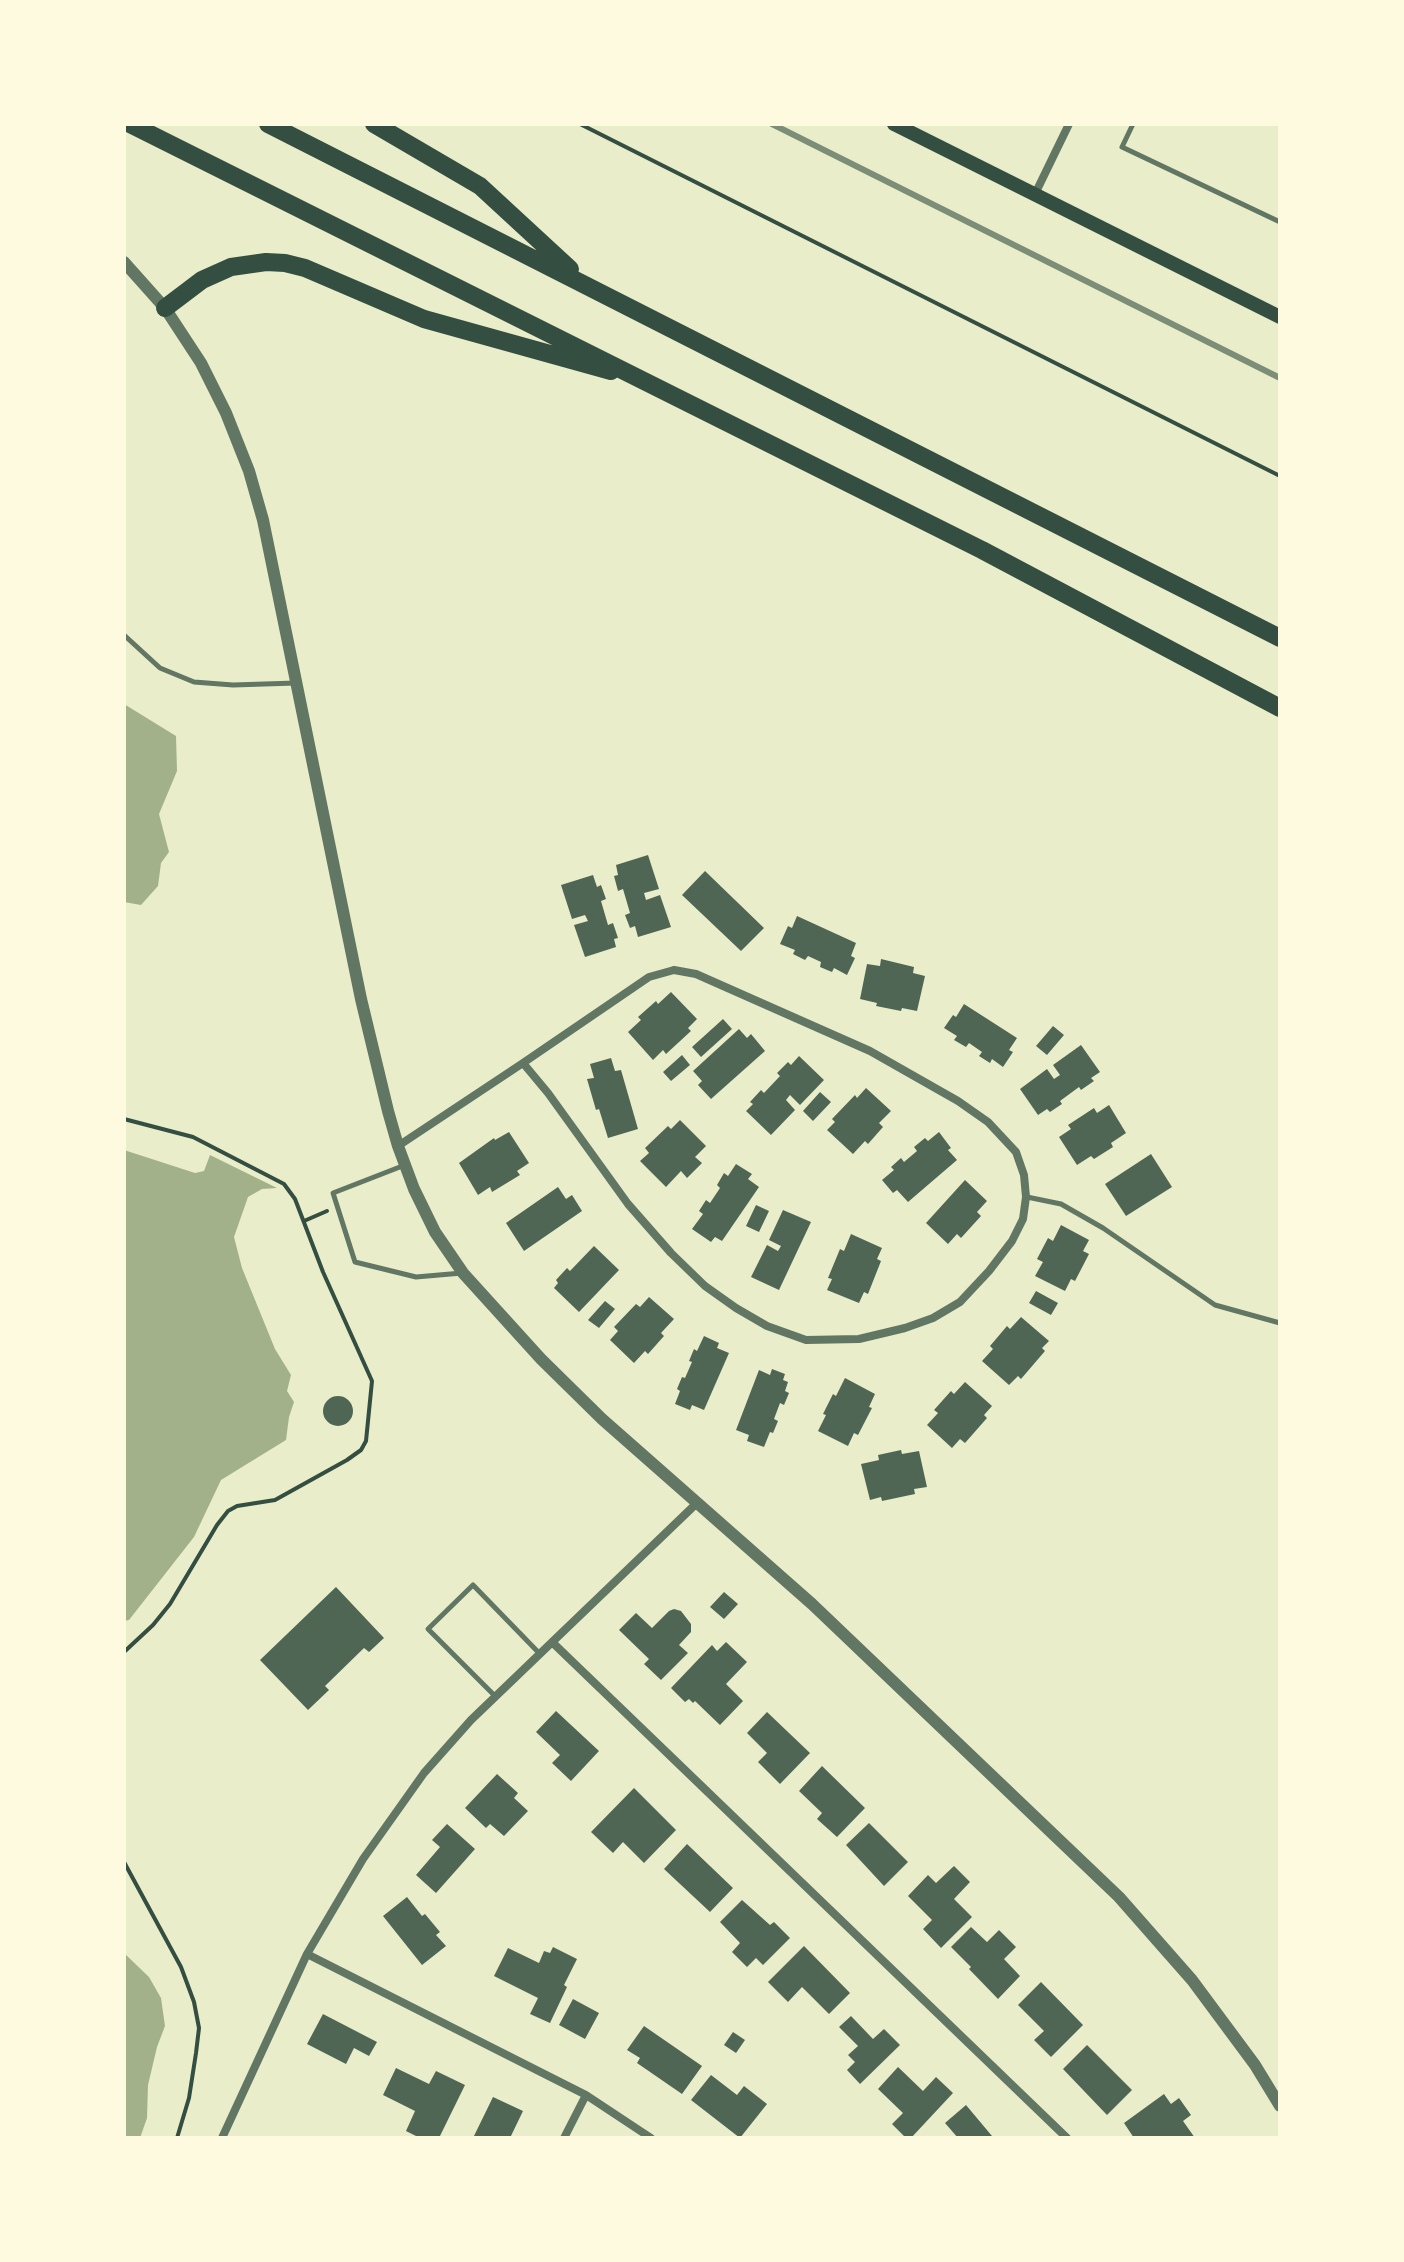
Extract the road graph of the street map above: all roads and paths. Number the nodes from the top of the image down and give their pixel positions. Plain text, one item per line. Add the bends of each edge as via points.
1 (130, 124) edge
2 (268, 124) edge
3 (374, 124) edge
4 (580, 124) edge
5 (1069, 124) edge
6 (1133, 124) edge
7 (904, 126) edge
8 (1035, 194) junction
9 (1280, 222) edge
10 (124, 262) edge
11 (586, 284) junction
12 (165, 308) junction
13 (1280, 317) edge
14 (653, 383) junction
15 (1280, 476) edge
16 (124, 635) edge
17 (1280, 638) edge
18 (297, 683) junction
19 (1280, 708) edge
20 (523, 1063) junction
21 (124, 1119) edge
22 (398, 1146) junction
23 (405, 1165) junction
24 (1026, 1197) junction
25 (337, 1207) junction
26 (304, 1221) junction
27 (463, 1273) junction
28 (1280, 1323) edge
29 (698, 1502) junction
30 (552, 1642) junction
31 (124, 1652) edge
32 (540, 1654) junction
33 (496, 1696) junction
34 (124, 1862) edge
35 (307, 1954) junction
36 (586, 2095) junction
37 (1280, 2106) edge
38 (177, 2138) edge
39 (222, 2138) edge
40 (564, 2138) edge
41 (651, 2138) edge
42 (1067, 2138) edge

1 - 14 highway
2 - 11 highway
3 - 11 highway via 480,186
4 - 15 path
5 - 8 street
6 - 9 lane via 1122,147
7 - 8 main road
8 - 13 main road
10 - 12 street
11 - 17 highway
12 - 14 highway via 202,280 231,267 285,263 424,319
12 - 18 street via 201,363 249,471
14 - 19 highway
16 - 18 lane via 160,668 194,682
18 - 22 street via 361,999
20 - 22 street
20 - 24 street via 649,977 674,970 696,974 870,1051 958,1101 988,1122 1016,1152
20 - 24 street via 671,1253 736,1308 806,1340 859,1339 905,1328 960,1302 1012,1241
21 - 26 path via 193,1137 284,1184
22 - 23 street
23 - 25 lane via 333,1193
23 - 27 street via 435,1232
24 - 28 lane via 1061,1204 1103,1228 1215,1305
25 - 26 path
25 - 27 lane via 355,1262 416,1277
26 - 31 path via 372,1381 366,1441 347,1460 275,1500 228,1511 170,1604
27 - 29 street via 602,1419
29 - 30 street
29 - 37 street via 1119,1897 1192,1980
30 - 32 street
30 - 42 street
32 - 33 street
32 - 33 lane via 473,1585 428,1629
33 - 35 street via 424,1773 363,1859
34 - 38 path via 175,1955 199,2028
35 - 36 street
35 - 39 street
36 - 40 street
36 - 41 street

